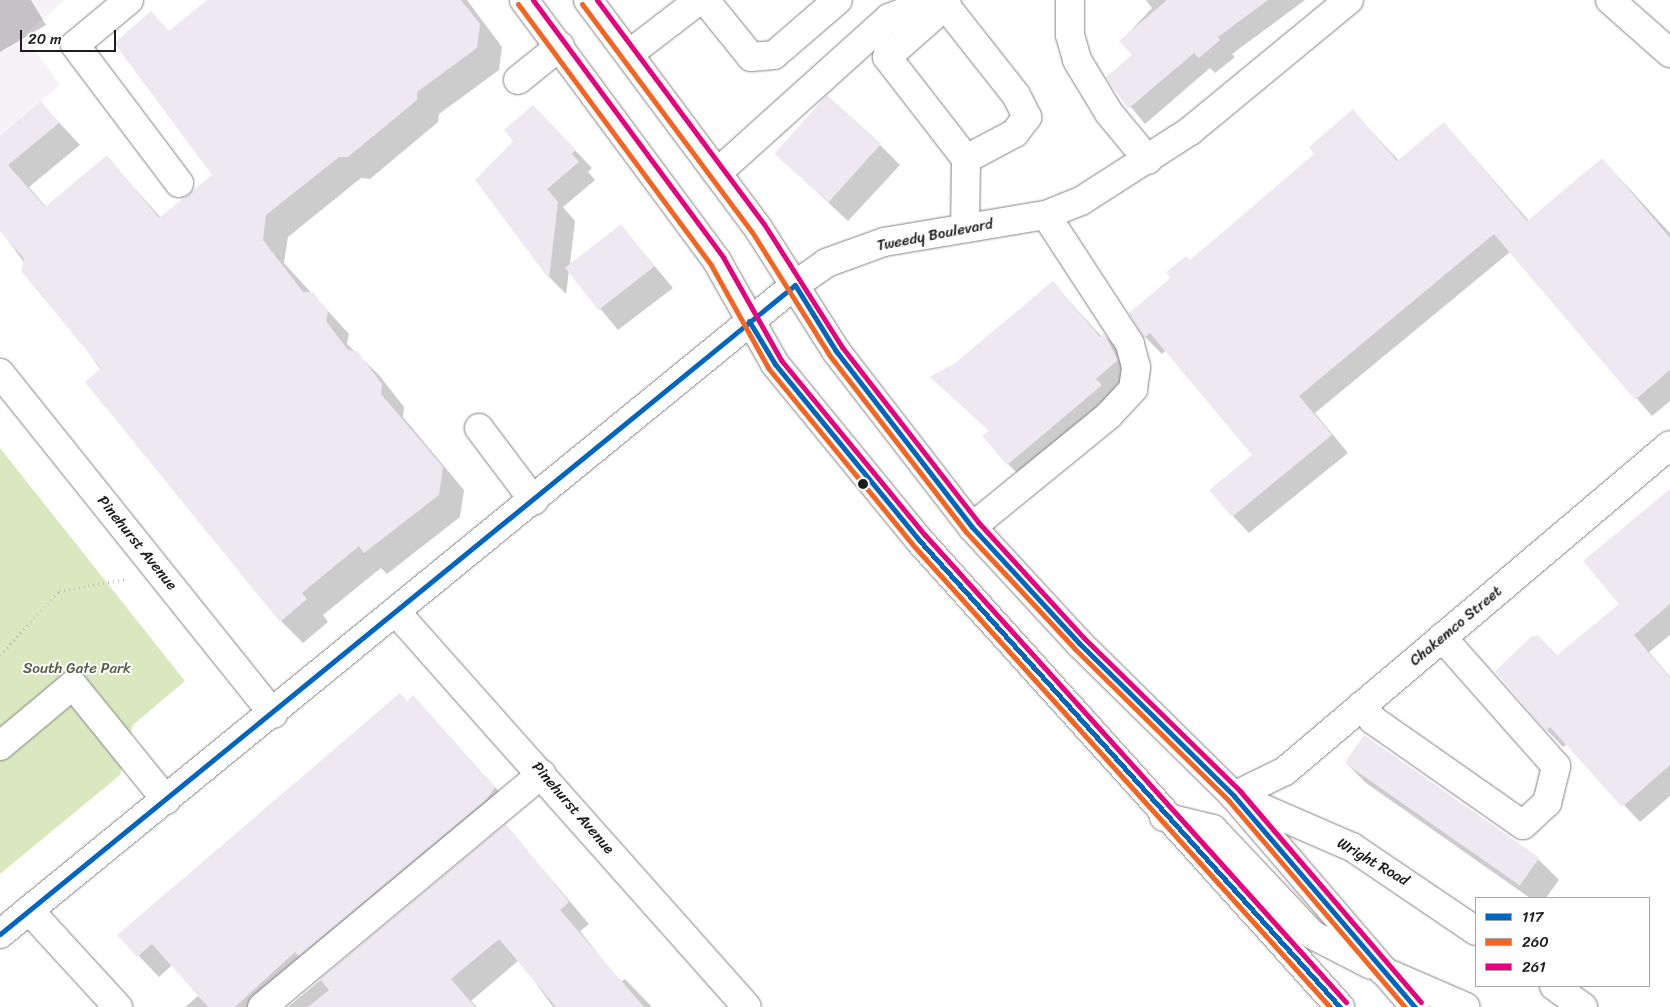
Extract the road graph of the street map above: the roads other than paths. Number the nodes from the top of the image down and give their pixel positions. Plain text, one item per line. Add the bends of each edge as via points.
1 (130, 0) edge
2 (524, 0) edge
3 (588, 0) edge
4 (699, 0) edge
5 (705, 0) edge
6 (838, 0) edge
7 (1070, 0) edge
8 (1350, 0) edge
9 (1610, 0) edge
10 (941, 1) edge
11 (560, 46) junction
12 (1670, 53) edge
13 (629, 54) junction
14 (518, 80) dead end
15 (966, 159) junction
16 (1148, 160) junction
17 (717, 173) junction
18 (179, 183) dead end
19 (1046, 215) junction
20 (965, 228) junction
21 (795, 285) junction
22 (749, 320) junction
23 (0, 373) edge
24 (479, 428) dead end
25 (1670, 445) edge
26 (534, 502) junction
27 (972, 526) junction
28 (396, 612) junction
29 (1442, 637) junction
30 (1362, 705) junction
31 (274, 714) junction
32 (0, 746) edge
33 (542, 774) junction
34 (1234, 796) junction
35 (166, 800) junction
36 (1164, 817) junction
37 (29, 910) junction
38 (1475, 930) edge
39 (0, 934) edge
40 (1383, 972) junction
41 (1555, 987) edge
42 (118, 1007) edge
43 (262, 1007) edge
44 (747, 1007) edge
45 (1340, 1007) edge
46 (1415, 1007) edge
47 (1466, 1007) edge
48 (1583, 1007) edge

1 - 18 main road via 75,45
2 - 11 main road
3 - 13 main road
4 - 13 main road
5 - 6 main road via 751,57 774,55
7 - 16 main road via 1070,35 1077,60 1108,113
8 - 16 main road, Tweedy Boulevard via 1190,131
9 - 12 main road
10 - 15 main road via 887,58
10 - 15 main road via 1016,95 1027,117 1014,133
10 - 17 main road via 889,18
11 - 14 main road
11 - 22 main road via 717,261
13 - 17 main road
15 - 20 main road
16 - 19 main road, Tweedy Boulevard via 1081,201
17 - 21 main road
19 - 20 main road, Tweedy Boulevard
19 - 27 main road via 1130,344 1136,367 1133,389 1108,416
20 - 21 main road, Tweedy Boulevard via 884,242 826,263
21 - 22 main road, Tweedy Boulevard
21 - 27 main road via 836,351
22 - 26 main road, Tweedy Boulevard
22 - 36 main road via 775,364 919,540
23 - 31 main road, Pinehurst Avenue
24 - 26 main road
25 - 29 main road, Chakemco Street
26 - 28 main road, Tweedy Boulevard
27 - 34 main road via 1079,644
28 - 31 main road, Tweedy Boulevard
28 - 33 main road, Pinehurst Avenue
29 - 30 main road, Chakemco Street
29 - 30 main road via 1556,766 1547,803 1523,825 1373,720
30 - 34 main road, Chakemco Street via 1280,775
31 - 35 main road, Tweedy Boulevard
32 - 35 main road via 73,685
33 - 43 main road
33 - 44 main road, Pinehurst Avenue
34 - 38 main road, Wright Road via 1352,847
34 - 40 main road
35 - 37 main road, Tweedy Boulevard
36 - 40 main road via 1213,829 1313,935
36 - 45 main road
37 - 39 main road, Tweedy Boulevard
37 - 42 main road
40 - 46 main road
40 - 47 main road
41 - 48 main road

